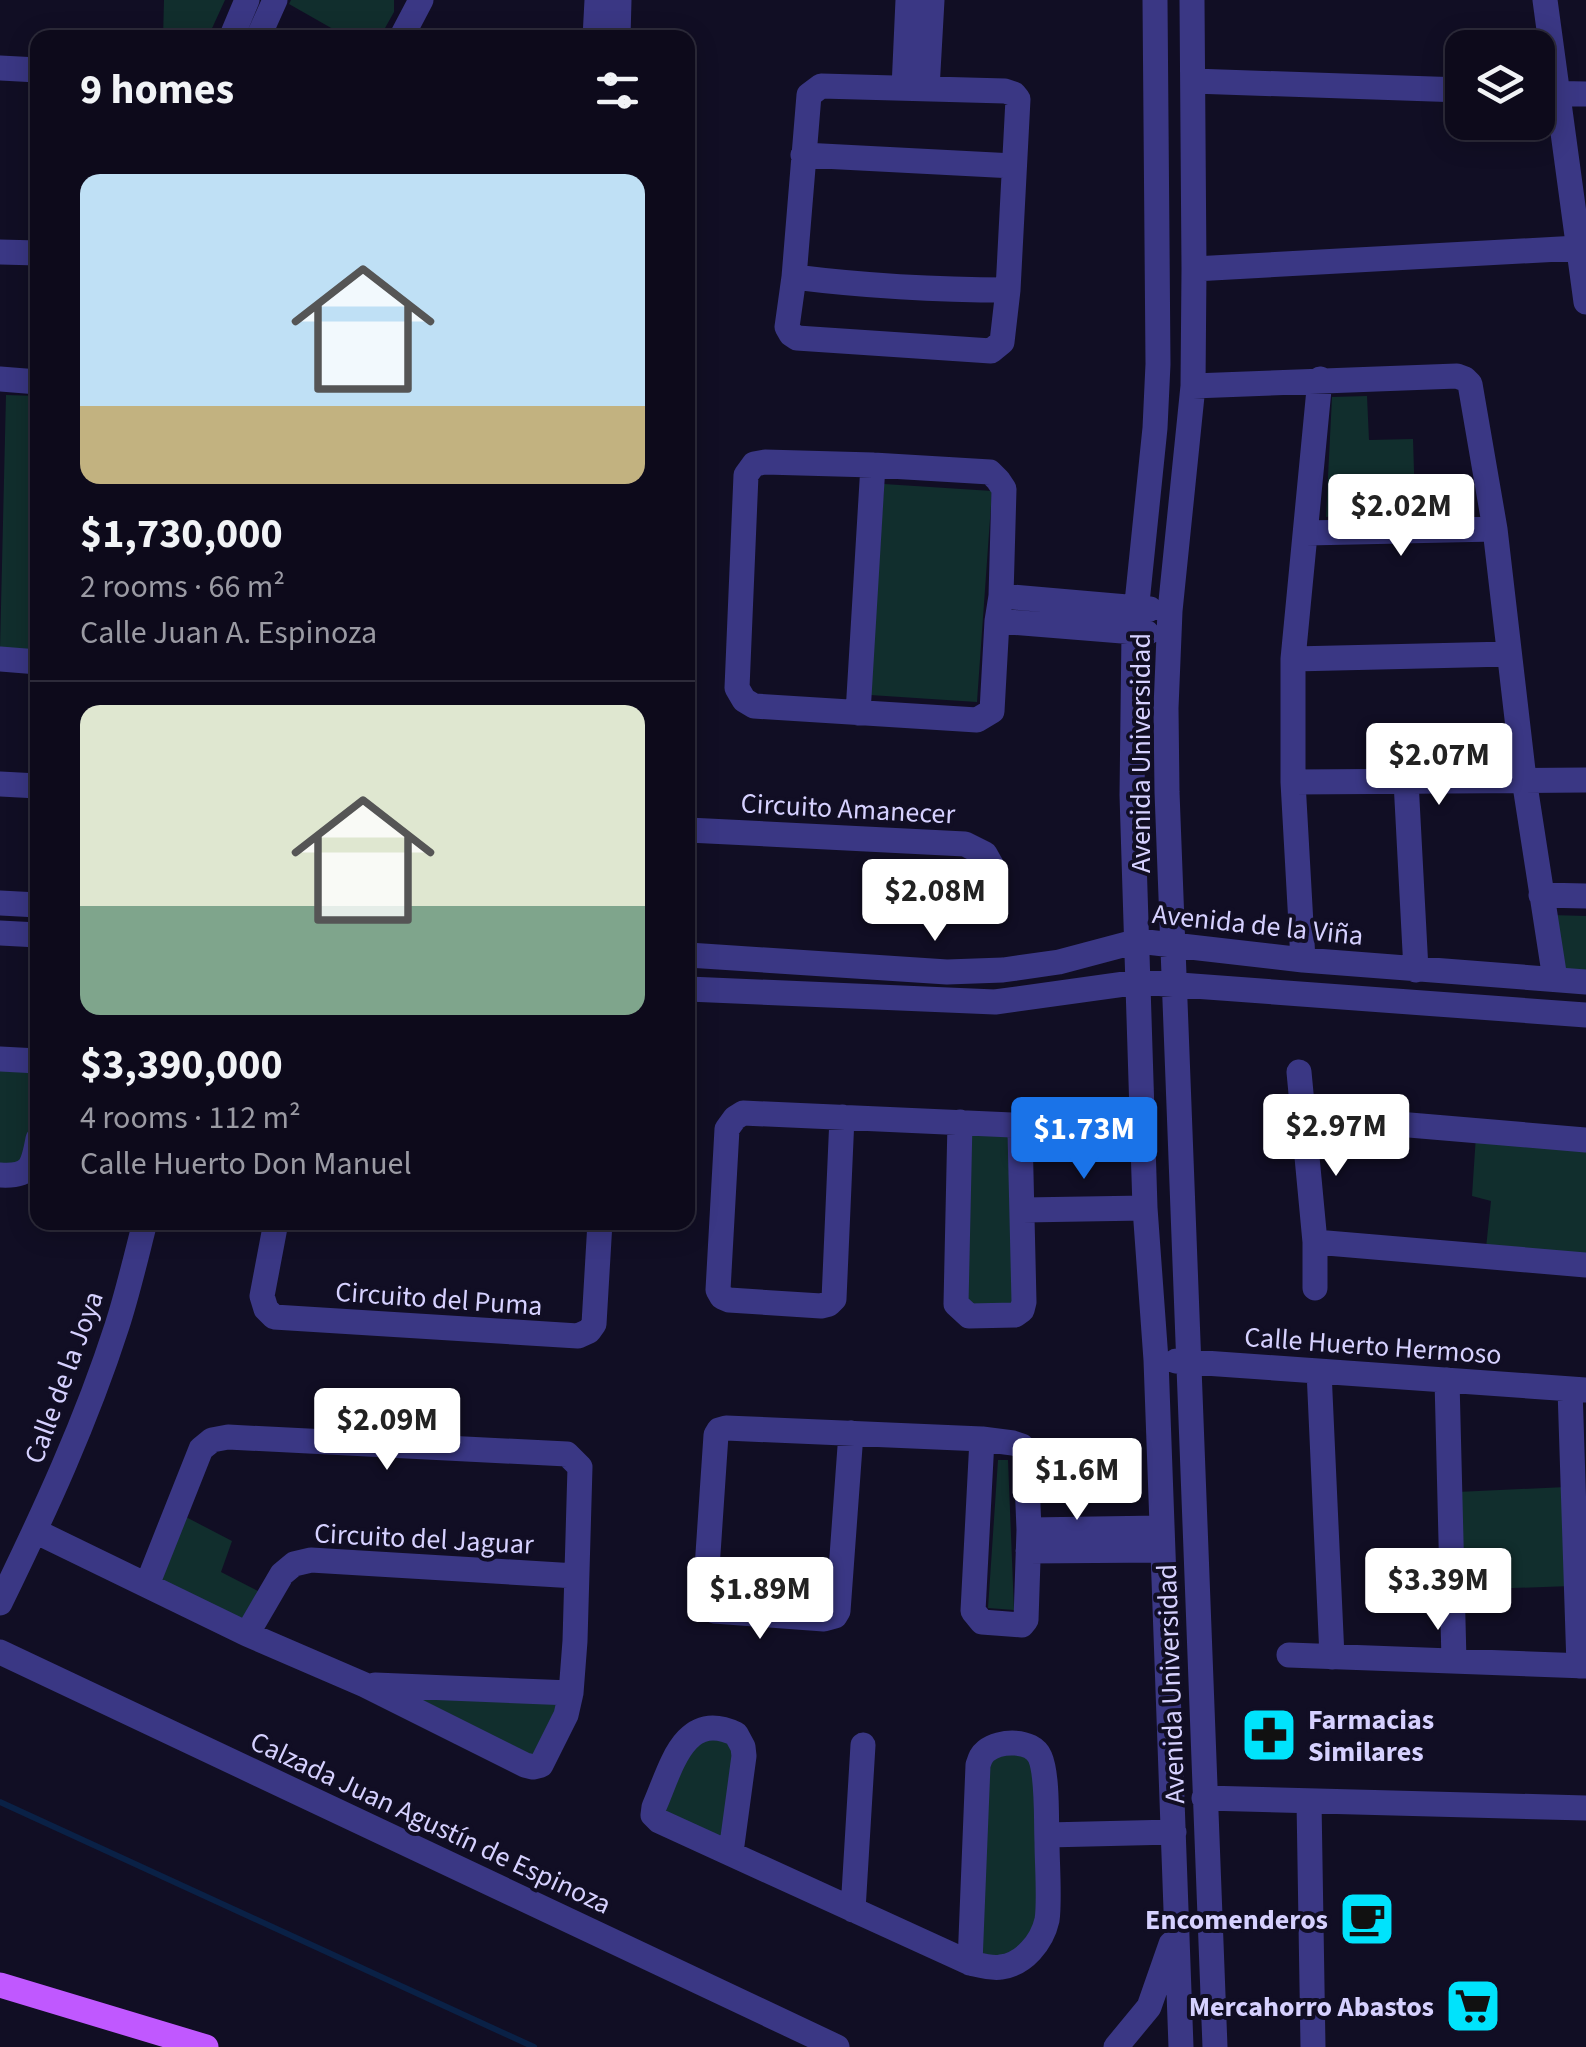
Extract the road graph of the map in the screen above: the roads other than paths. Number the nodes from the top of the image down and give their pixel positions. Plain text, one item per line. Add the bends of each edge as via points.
1 (248, 0) edge
2 (275, 0) edge
3 (421, 0) edge
4 (597, 0) edge
5 (619, 0) edge
6 (908, 0) edge
7 (932, 0) edge
8 (1155, 0) edge
9 (1192, 0) edge
10 (1545, 0) edge
11 (235, 30) edge
12 (262, 30) edge
13 (405, 30) edge
14 (595, 30) edge
15 (618, 30) edge
16 (1546, 30) edge
17 (0, 68) edge
18 (30, 70) edge
19 (1193, 81) junction
20 (916, 88) junction
21 (1445, 89) edge
22 (1555, 93) edge
23 (1586, 94) edge
24 (1555, 123) edge
25 (803, 155) junction
26 (1014, 166) junction
27 (1580, 216) edge
28 (1578, 248) junction
29 (0, 252) edge
30 (30, 253) edge
31 (1194, 269) junction
32 (794, 278) junction
33 (1008, 290) junction
34 (1586, 302) edge
35 (0, 380) edge
36 (1320, 380) junction
37 (30, 382) edge
38 (1193, 386) junction
39 (873, 465) junction
40 (1495, 530) junction
41 (1306, 533) junction
42 (999, 608) junction
43 (1134, 620) junction
44 (1169, 623) junction
45 (1509, 654) junction
46 (0, 659) edge
47 (1294, 660) junction
48 (30, 661) edge
49 (858, 713) junction
50 (1524, 779) junction
51 (1586, 780) edge
52 (1406, 781) junction
53 (1293, 782) junction
54 (0, 784) edge
55 (30, 786) edge
56 (695, 830) edge
57 (994, 870) dead end
58 (1540, 895) junction
59 (1586, 896) edge
60 (0, 903) edge
61 (30, 905) edge
62 (0, 933) edge
63 (30, 935) edge
64 (1138, 941) junction
65 (1173, 946) junction
66 (695, 956) edge
67 (1303, 960) junction
68 (762, 961) junction
69 (1416, 970) junction
70 (1555, 980) junction
71 (1139, 982) junction
72 (1586, 982) edge
73 (1174, 984) junction
74 (695, 989) edge
75 (760, 992) junction
76 (1586, 1015) edge
77 (0, 1059) edge
78 (30, 1060) edge
79 (1299, 1072) dead end
80 (1302, 1116) junction
81 (842, 1118) junction
82 (960, 1122) junction
83 (1586, 1140) edge
84 (30, 1168) edge
85 (0, 1175) edge
86 (1145, 1208) junction
87 (1023, 1210) junction
88 (144, 1230) edge
89 (274, 1230) edge
90 (600, 1230) edge
91 (1315, 1242) junction
92 (1586, 1265) edge
93 (1315, 1288) dead end
94 (1156, 1360) junction
95 (1189, 1362) junction
96 (1319, 1371) junction
97 (1447, 1380) junction
98 (1578, 1389) edge
99 (851, 1433) junction
100 (982, 1439) junction
101 (35, 1530) junction
102 (1161, 1539) junction
103 (1029, 1541) junction
104 (576, 1576) junction
105 (147, 1586) junction
106 (0, 1603) edge
107 (248, 1634) junction
108 (0, 1652) edge
109 (1289, 1655) dead end
110 (1332, 1657) junction
111 (1454, 1661) junction
112 (1583, 1666) edge
113 (365, 1684) junction
114 (571, 1694) junction
115 (863, 1745) dead end
116 (1204, 1798) junction
117 (1309, 1801) junction
118 (1586, 1808) edge
119 (1174, 1832) junction
120 (1046, 1835) junction
121 (730, 1852) junction
122 (854, 1910) junction
123 (1208, 1916) junction
124 (1178, 1920) junction
125 (970, 1964) junction
126 (0, 1985) edge
127 (206, 2047) edge
128 (837, 2047) edge
129 (1116, 2047) edge
130 (1181, 2047) edge
131 (1215, 2047) edge
132 (1313, 2047) edge

1 - 11 street
2 - 12 street
3 - 13 street
4 - 14 street
5 - 15 street
6 - 20 street
7 - 20 street
8 - 43 street, Avenida Universidad via 1156,428
9 - 19 street, Avenida Universidad
10 - 16 street
17 - 18 street
19 - 21 street
19 - 31 street, Avenida Universidad
20 - 25 street via 814,89
20 - 26 street via 1014,94
22 - 23 street
24 - 27 street
25 - 26 street
25 - 32 street
26 - 33 street
27 - 28 street
28 - 31 street
28 - 34 street
29 - 30 street
31 - 38 street, Avenida Universidad
32 - 33 street
32 - 33 street via 787,327 797,338 991,352 1002,342
35 - 37 street
36 - 38 street
36 - 40 street via 1466,379
36 - 41 street
38 - 44 street, Avenida Universidad
39 - 42 street via 990,472 998,480 1004,489
39 - 49 street
39 - 49 street via 764,462 746,474 737,688 754,706
40 - 41 street
40 - 45 street
41 - 47 street
42 - 43 street
42 - 49 street via 992,711 977,720
43 - 44 street
43 - 64 street, Avenida Universidad
44 - 65 street, Avenida Universidad
45 - 47 street
45 - 50 street
46 - 48 street
47 - 53 street
50 - 51 street
50 - 52 street
50 - 58 street
52 - 53 street
52 - 69 street
53 - 67 street
54 - 55 street
56 - 57 street, Circuito Amanecer via 965,844 985,854
58 - 59 street
58 - 70 street
60 - 61 street
62 - 63 street
64 - 65 street, Avenida de la Viña
64 - 68 street, Avenida de la Viña via 1003,970
64 - 71 street, Avenida Universidad
65 - 67 street, Avenida de la Viña
65 - 73 street, Avenida Universidad
66 - 68 street, Avenida de la Viña
67 - 69 street, Avenida de la Viña
68 - 75 street
69 - 70 street, Avenida de la Viña
70 - 72 street, Avenida de la Viña
71 - 73 street
71 - 75 street via 995,1002
71 - 86 street, Avenida Universidad
73 - 76 street
73 - 95 street, Avenida Universidad
74 - 75 street
77 - 78 street
79 - 80 street
80 - 83 street
80 - 91 street
81 - 81 street via 743,1113 726,1129 722,1296 821,1306 834,1298
81 - 82 street
82 - 87 street via 1012,1125 1020,1132
82 - 87 street via 956,1304 968,1316 1022,1310
84 - 85 street
86 - 87 street
86 - 94 street, Avenida Universidad
88 - 101 street, Calle de la Joya via 97,1382
89 - 90 street, Circuito del Puma via 262,1296 274,1317 578,1336 594,1324
91 - 92 street
91 - 93 street
94 - 95 street, Calle Huerto Hermoso
94 - 102 street, Avenida Universidad
95 - 96 street, Calle Huerto Hermoso
95 - 116 street, Avenida Universidad
96 - 97 street, Calle Huerto Hermoso
96 - 110 street
97 - 98 street, Calle Huerto Hermoso
97 - 111 street
98 - 112 street
99 - 99 street via 719,1430 705,1598 714,1611 835,1616
99 - 100 street
100 - 103 street via 1013,1442 1026,1454
100 - 103 street via 973,1611 982,1622 1016,1626 1026,1620
101 - 105 street
101 - 106 street, Calle de la Joya
102 - 103 street
102 - 119 street, Avenida Universidad
104 - 105 street via 580,1467 568,1454 228,1438 201,1449
104 - 107 street, Circuito del Jaguar via 311,1560 282,1574
104 - 114 street
105 - 107 street
107 - 113 street
108 - 128 street, Calzada Juan Agustín de Espinoza
109 - 110 street
110 - 111 street
111 - 112 street
113 - 114 street
113 - 114 street via 534,1767 541,1765
115 - 122 street
116 - 117 street
116 - 123 street, Avenida Universidad
117 - 118 street
117 - 132 street
119 - 120 street
119 - 124 street, Avenida Universidad
120 - 125 street via 1047,1920 1038,1942 1024,1958 1001,1968
120 - 125 street via 1039,1754 1020,1744 986,1751 976,1782
121 - 121 street via 653,1815 681,1746 707,1728 736,1734 743,1746
121 - 122 street
122 - 125 street
123 - 124 street
123 - 131 street, Avenida Universidad
124 - 129 street, Avenida Universidad via 1149,2007
124 - 130 street, Avenida Universidad
126 - 127 main road

